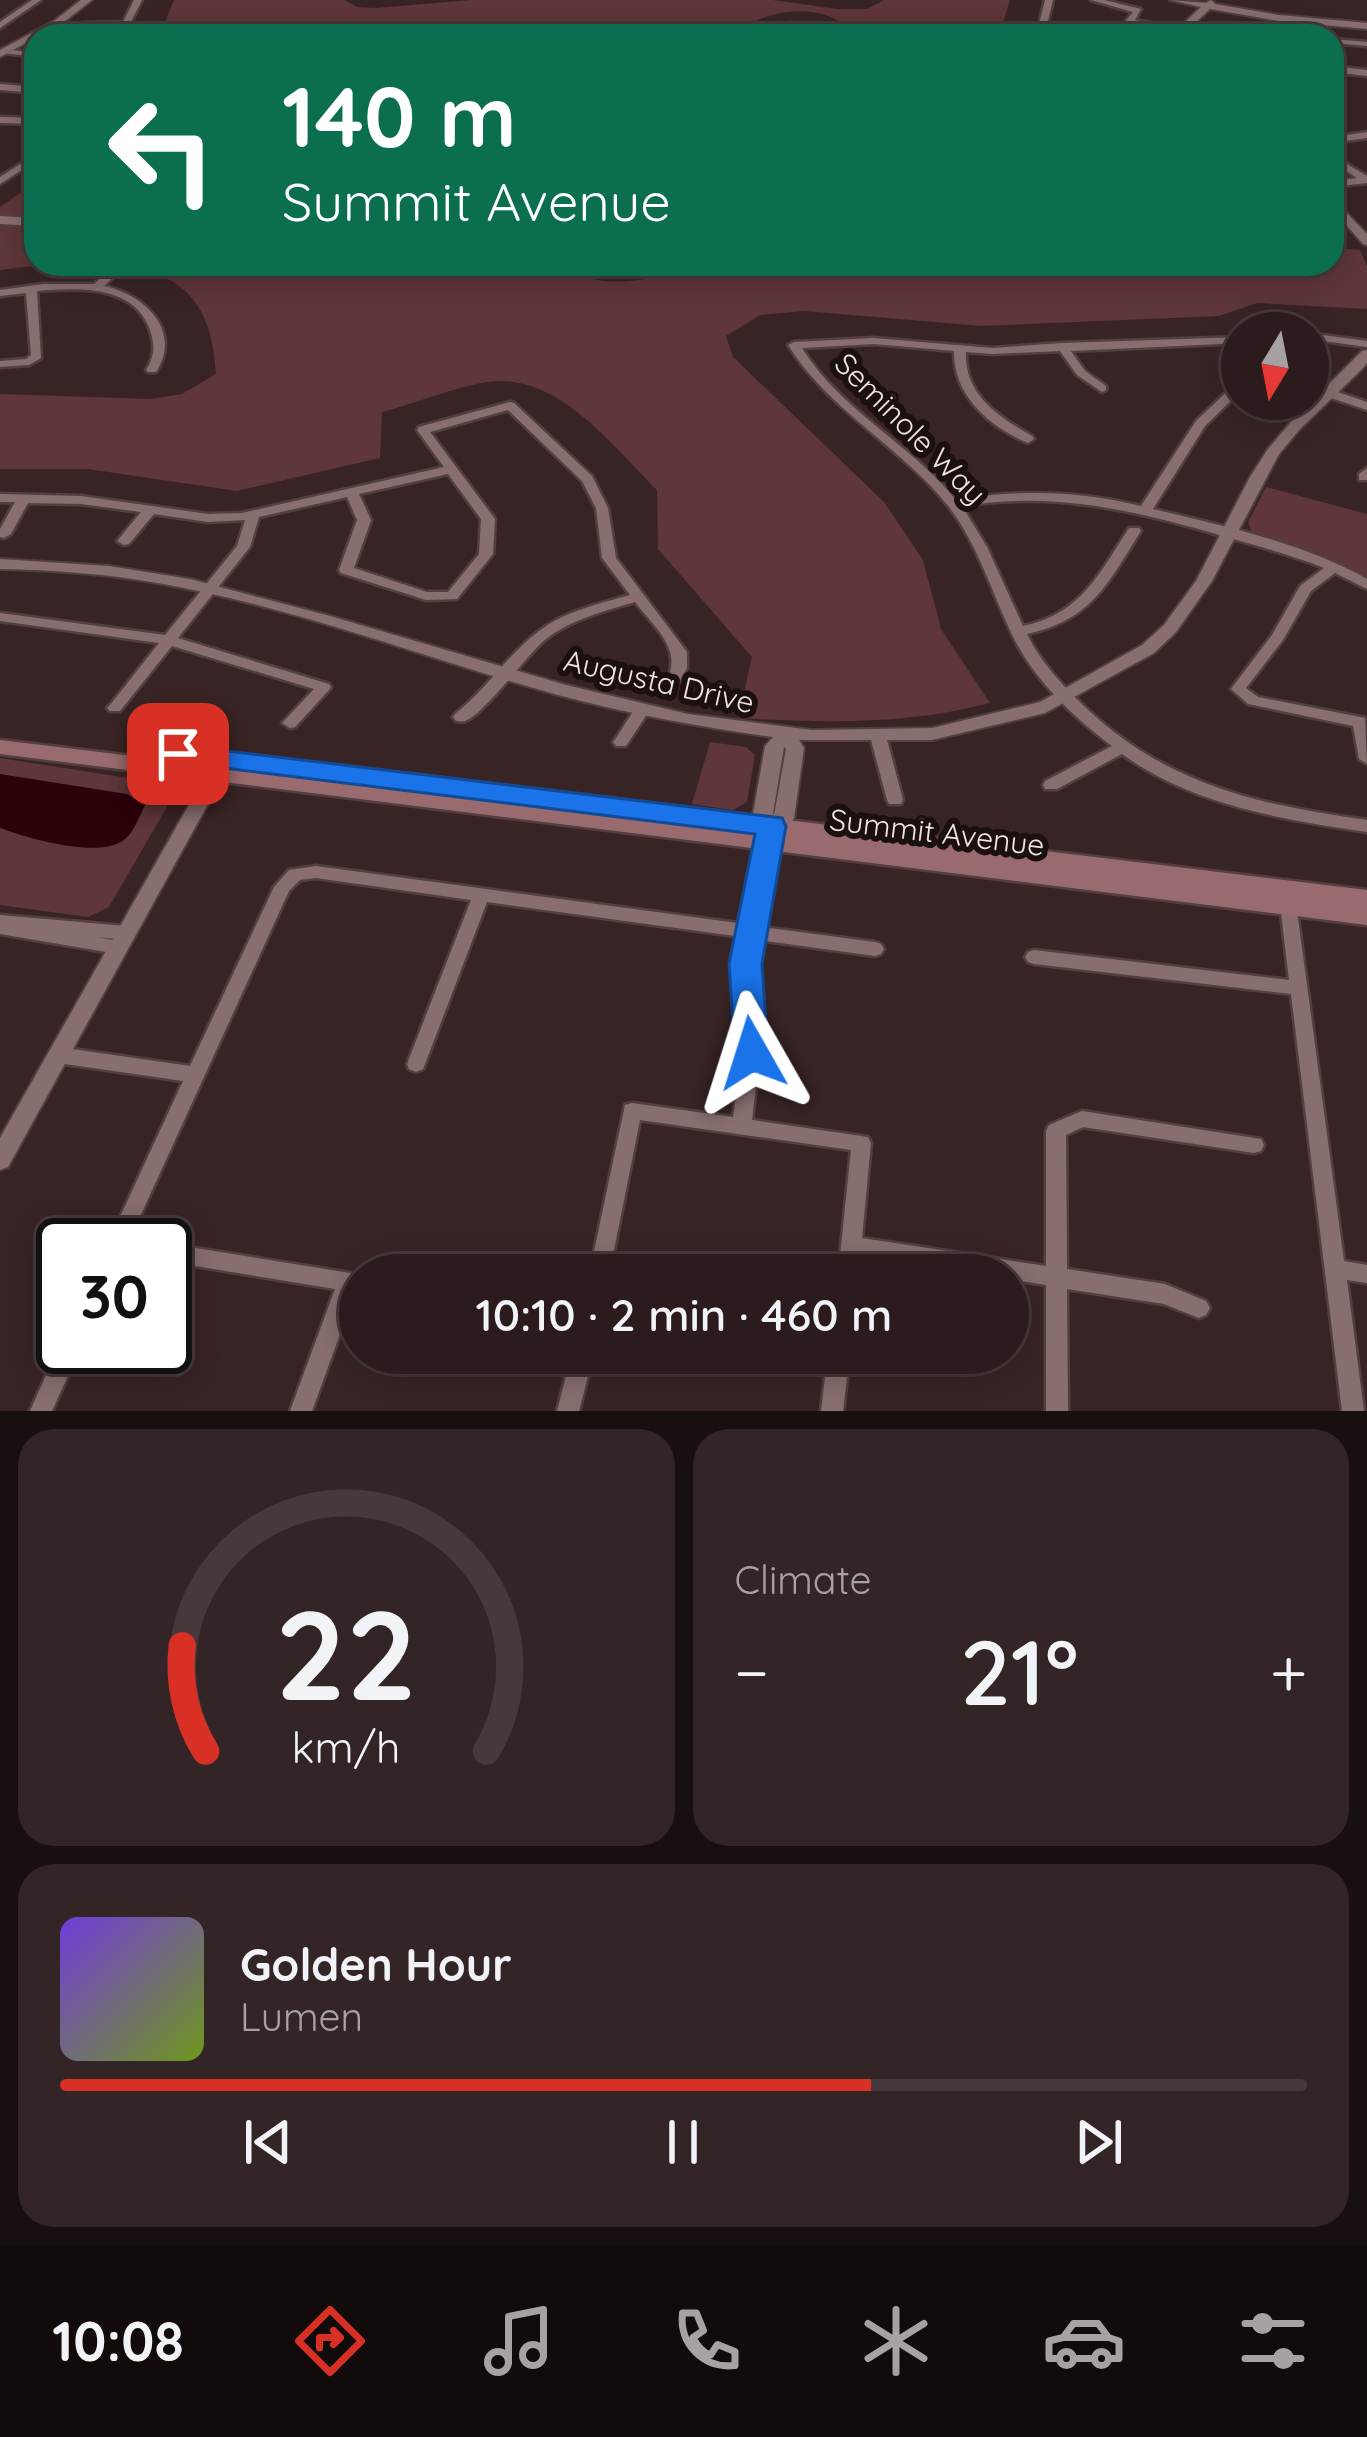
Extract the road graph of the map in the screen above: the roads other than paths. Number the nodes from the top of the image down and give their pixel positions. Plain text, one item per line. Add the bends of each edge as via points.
1 (37, 0) edge
2 (87, 0) edge
3 (138, 0) edge
4 (1095, 0) edge
5 (1175, 0) edge
6 (1205, 3) edge
7 (0, 10) edge
8 (23, 12) junction
9 (1128, 21) junction
10 (1367, 23) edge
11 (56, 24) edge
12 (126, 24) edge
13 (1126, 24) edge
14 (1140, 24) edge
15 (0, 26) edge
16 (1344, 215) edge
17 (1367, 241) edge
18 (109, 276) edge
19 (97, 287) junction
20 (31, 289) junction
21 (0, 293) edge
22 (1329, 339) edge
23 (1221, 341) edge
24 (1367, 344) edge
25 (1062, 346) junction
26 (960, 349) junction
27 (1367, 354) edge
28 (0, 364) edge
29 (152, 370) dead end
30 (1102, 388) dead end
31 (1329, 393) joint
32 (1221, 404) edge
33 (1367, 406) edge
34 (1303, 420) edge
35 (1028, 439) dead end
36 (452, 469) junction
37 (352, 493) junction
38 (0, 498) edge
39 (24, 498) junction
40 (953, 504) junction
41 (151, 509) junction
42 (1146, 509) junction
43 (253, 516) junction
44 (1134, 531) dead end
45 (1230, 533) junction
46 (4, 534) dead end
47 (124, 542) dead end
48 (0, 564) edge
49 (1334, 566) junction
50 (1367, 584) edge
51 (210, 588) junction
52 (638, 597) junction
53 (3, 622) edge
54 (1018, 632) junction
55 (170, 640) junction
56 (509, 673) junction
57 (674, 679) dead end
58 (1065, 695) junction
59 (116, 708) dead end
60 (641, 711) junction
61 (461, 717) dead end
62 (290, 723) dead end
63 (0, 733) edge
64 (785, 736) junction
65 (878, 736) junction
66 (621, 742) dead end
67 (0, 746) edge
68 (1121, 748) junction
69 (1367, 759) edge
70 (219, 766) junction
71 (1052, 785) dead end
72 (895, 800) dead end
73 (1367, 826) edge
74 (770, 834) junction
75 (481, 895) junction
76 (1287, 898) junction
77 (1367, 899) edge
78 (1367, 916) edge
79 (0, 924) edge
80 (751, 935) junction
81 (122, 940) junction
82 (874, 950) dead end
83 (1034, 957) dead end
84 (1298, 988) junction
85 (58, 1055) junction
86 (416, 1064) dead end
87 (197, 1075) junction
88 (742, 1123) junction
89 (1254, 1145) dead end
90 (0, 1160) edge
91 (132, 1218) edge
92 (852, 1246) junction
93 (603, 1254) edge
94 (851, 1254) edge
95 (192, 1256) edge
96 (1334, 1269) junction
97 (1367, 1274) edge
98 (1056, 1275) junction
99 (339, 1281) edge
100 (1199, 1308) dead end
101 (339, 1319) edge
102 (58, 1374) edge
103 (578, 1374) edge
104 (836, 1374) edge
105 (41, 1411) edge
106 (301, 1411) edge
107 (568, 1411) edge
108 (832, 1411) edge
109 (1057, 1411) edge
110 (1353, 1411) edge

1 - 8 street
2 - 11 street
3 - 12 street
4 - 9 street via 1138,11
5 - 6 street
6 - 10 street
7 - 8 street
8 - 15 street
9 - 13 street
9 - 14 street
16 - 17 street
18 - 19 street
19 - 20 street
19 - 29 street via 130,298 153,319 160,356
20 - 21 street
20 - 28 street via 37,356
22 - 24 street
23 - 25 street
25 - 26 street
25 - 30 street
26 - 35 street via 956,370 964,387
26 - 40 street, Seminole Way via 857,340 794,345
27 - 31 street, Augusta Drive
31 - 33 street
32 - 42 street
34 - 45 street, Augusta Drive via 1272,453
36 - 37 street
36 - 37 street via 480,505 490,536 477,568 446,598 345,567 364,520
36 - 52 street via 423,430 510,406 588,479 602,508 608,558
37 - 43 street
38 - 39 street
39 - 41 street
39 - 46 street
40 - 42 street via 1035,493
40 - 54 street, Seminole Way via 988,554
41 - 43 street
41 - 47 street
42 - 45 street
43 - 51 street via 248,539
44 - 54 street via 1085,604 1055,624
45 - 49 street
45 - 58 street, Augusta Drive via 1170,628 1128,663
48 - 51 street, Augusta Drive
49 - 50 street
49 - 69 street via 1297,600 1239,682 1242,696 1360,722
51 - 55 street
51 - 56 street, Augusta Drive
52 - 56 street via 557,626
52 - 57 street via 680,652
53 - 55 street
54 - 58 street, Seminole Way
55 - 59 street
55 - 62 street via 324,687
56 - 60 street, Augusta Drive
56 - 61 street
58 - 65 street, Augusta Drive via 988,721
58 - 68 street, Seminole Way
60 - 64 street, Augusta Drive
60 - 66 street
63 - 70 main road, Summit Avenue
64 - 65 street, Augusta Drive
64 - 74 street via 795,748 784,818
65 - 72 street
67 - 70 main road, Summit Avenue
68 - 71 street
68 - 73 street, Seminole Way via 1191,788 1241,805
70 - 74 main road, Summit Avenue
70 - 81 street
74 - 76 main road, Summit Avenue
74 - 80 street
75 - 80 street
75 - 86 street
75 - 87 street via 295,874
76 - 77 main road, Summit Avenue
76 - 78 main road, Summit Avenue
76 - 84 street
79 - 81 street
80 - 82 street
80 - 88 street via 745,999 752,1053
81 - 85 street
83 - 84 street
84 - 96 street
85 - 87 street
85 - 90 street
87 - 91 street
88 - 92 street via 861,1143
88 - 93 street via 632,1111
89 - 98 street via 1082,1119 1056,1131
92 - 94 street
92 - 98 street
95 - 99 street
96 - 97 street
96 - 110 street
98 - 100 street
98 - 109 street
101 - 106 street
102 - 105 street
103 - 107 street
104 - 108 street

